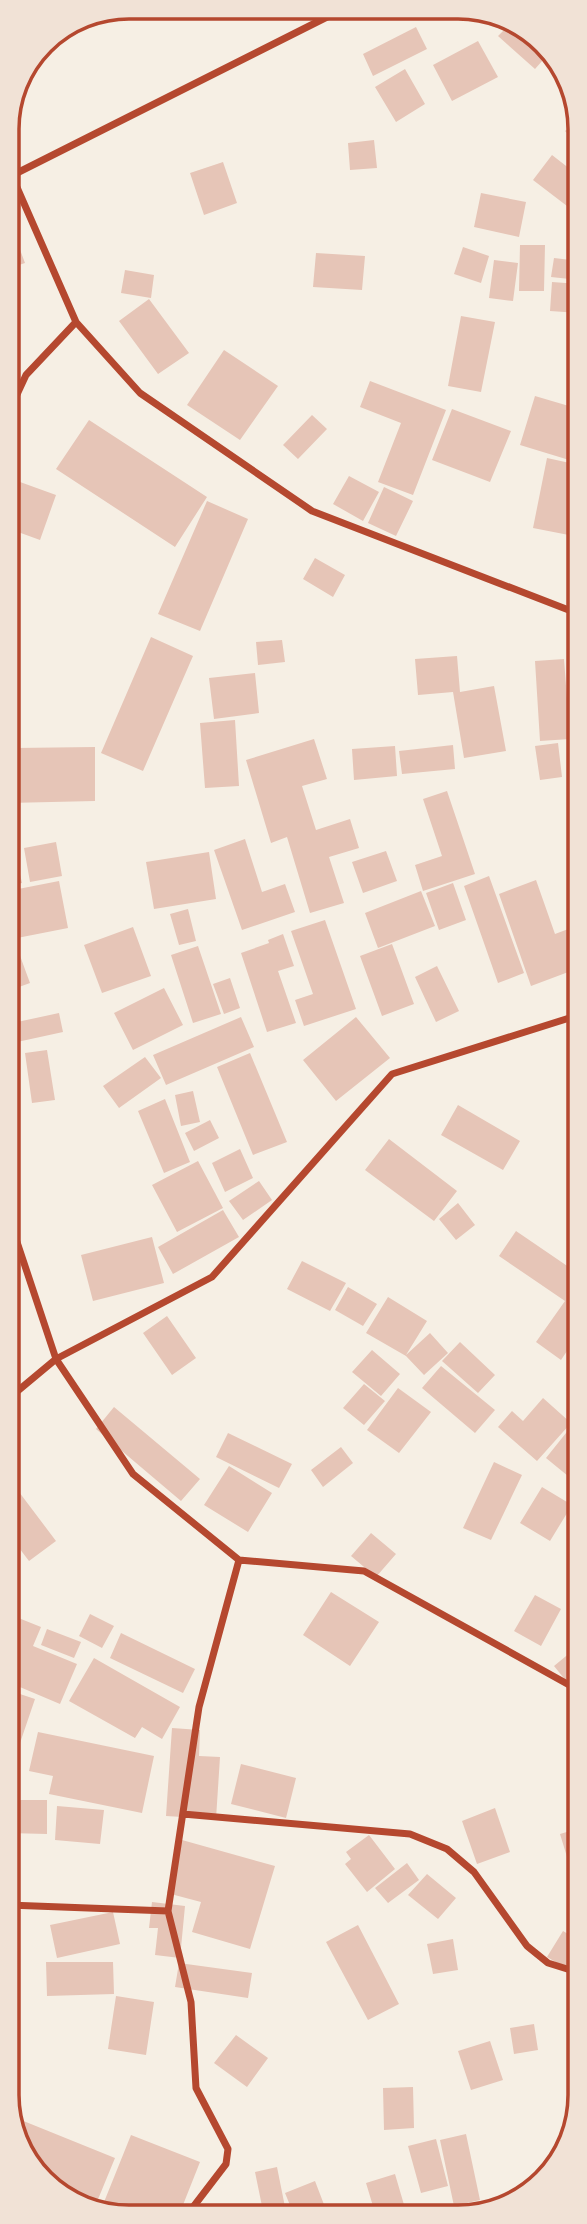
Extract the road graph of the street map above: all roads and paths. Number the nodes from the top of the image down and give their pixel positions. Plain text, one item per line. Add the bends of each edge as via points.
1 (323, 19) edge
2 (19, 172) edge
3 (19, 197) edge
4 (76, 322) junction
5 (19, 390) edge
6 (568, 610) edge
7 (568, 1019) edge
8 (19, 1249) edge
9 (55, 1359) junction
10 (19, 1390) edge
11 (239, 1560) junction
12 (568, 1684) edge
13 (183, 1814) junction
14 (19, 1905) edge
15 (168, 1911) junction
16 (568, 1969) edge
17 (195, 2205) edge

1 - 2 street
3 - 4 street
4 - 5 street via 26,375
4 - 6 street via 140,393 312,511
7 - 9 street via 392,1074 212,1277
8 - 9 street
9 - 10 street
9 - 11 street via 133,1474
11 - 12 street via 364,1571
11 - 13 street via 199,1707
13 - 15 street
13 - 16 street via 410,1834 447,1849 474,1872 527,1946 548,1963
14 - 15 street
15 - 17 street via 191,2002 196,2088 228,2149 226,2164

